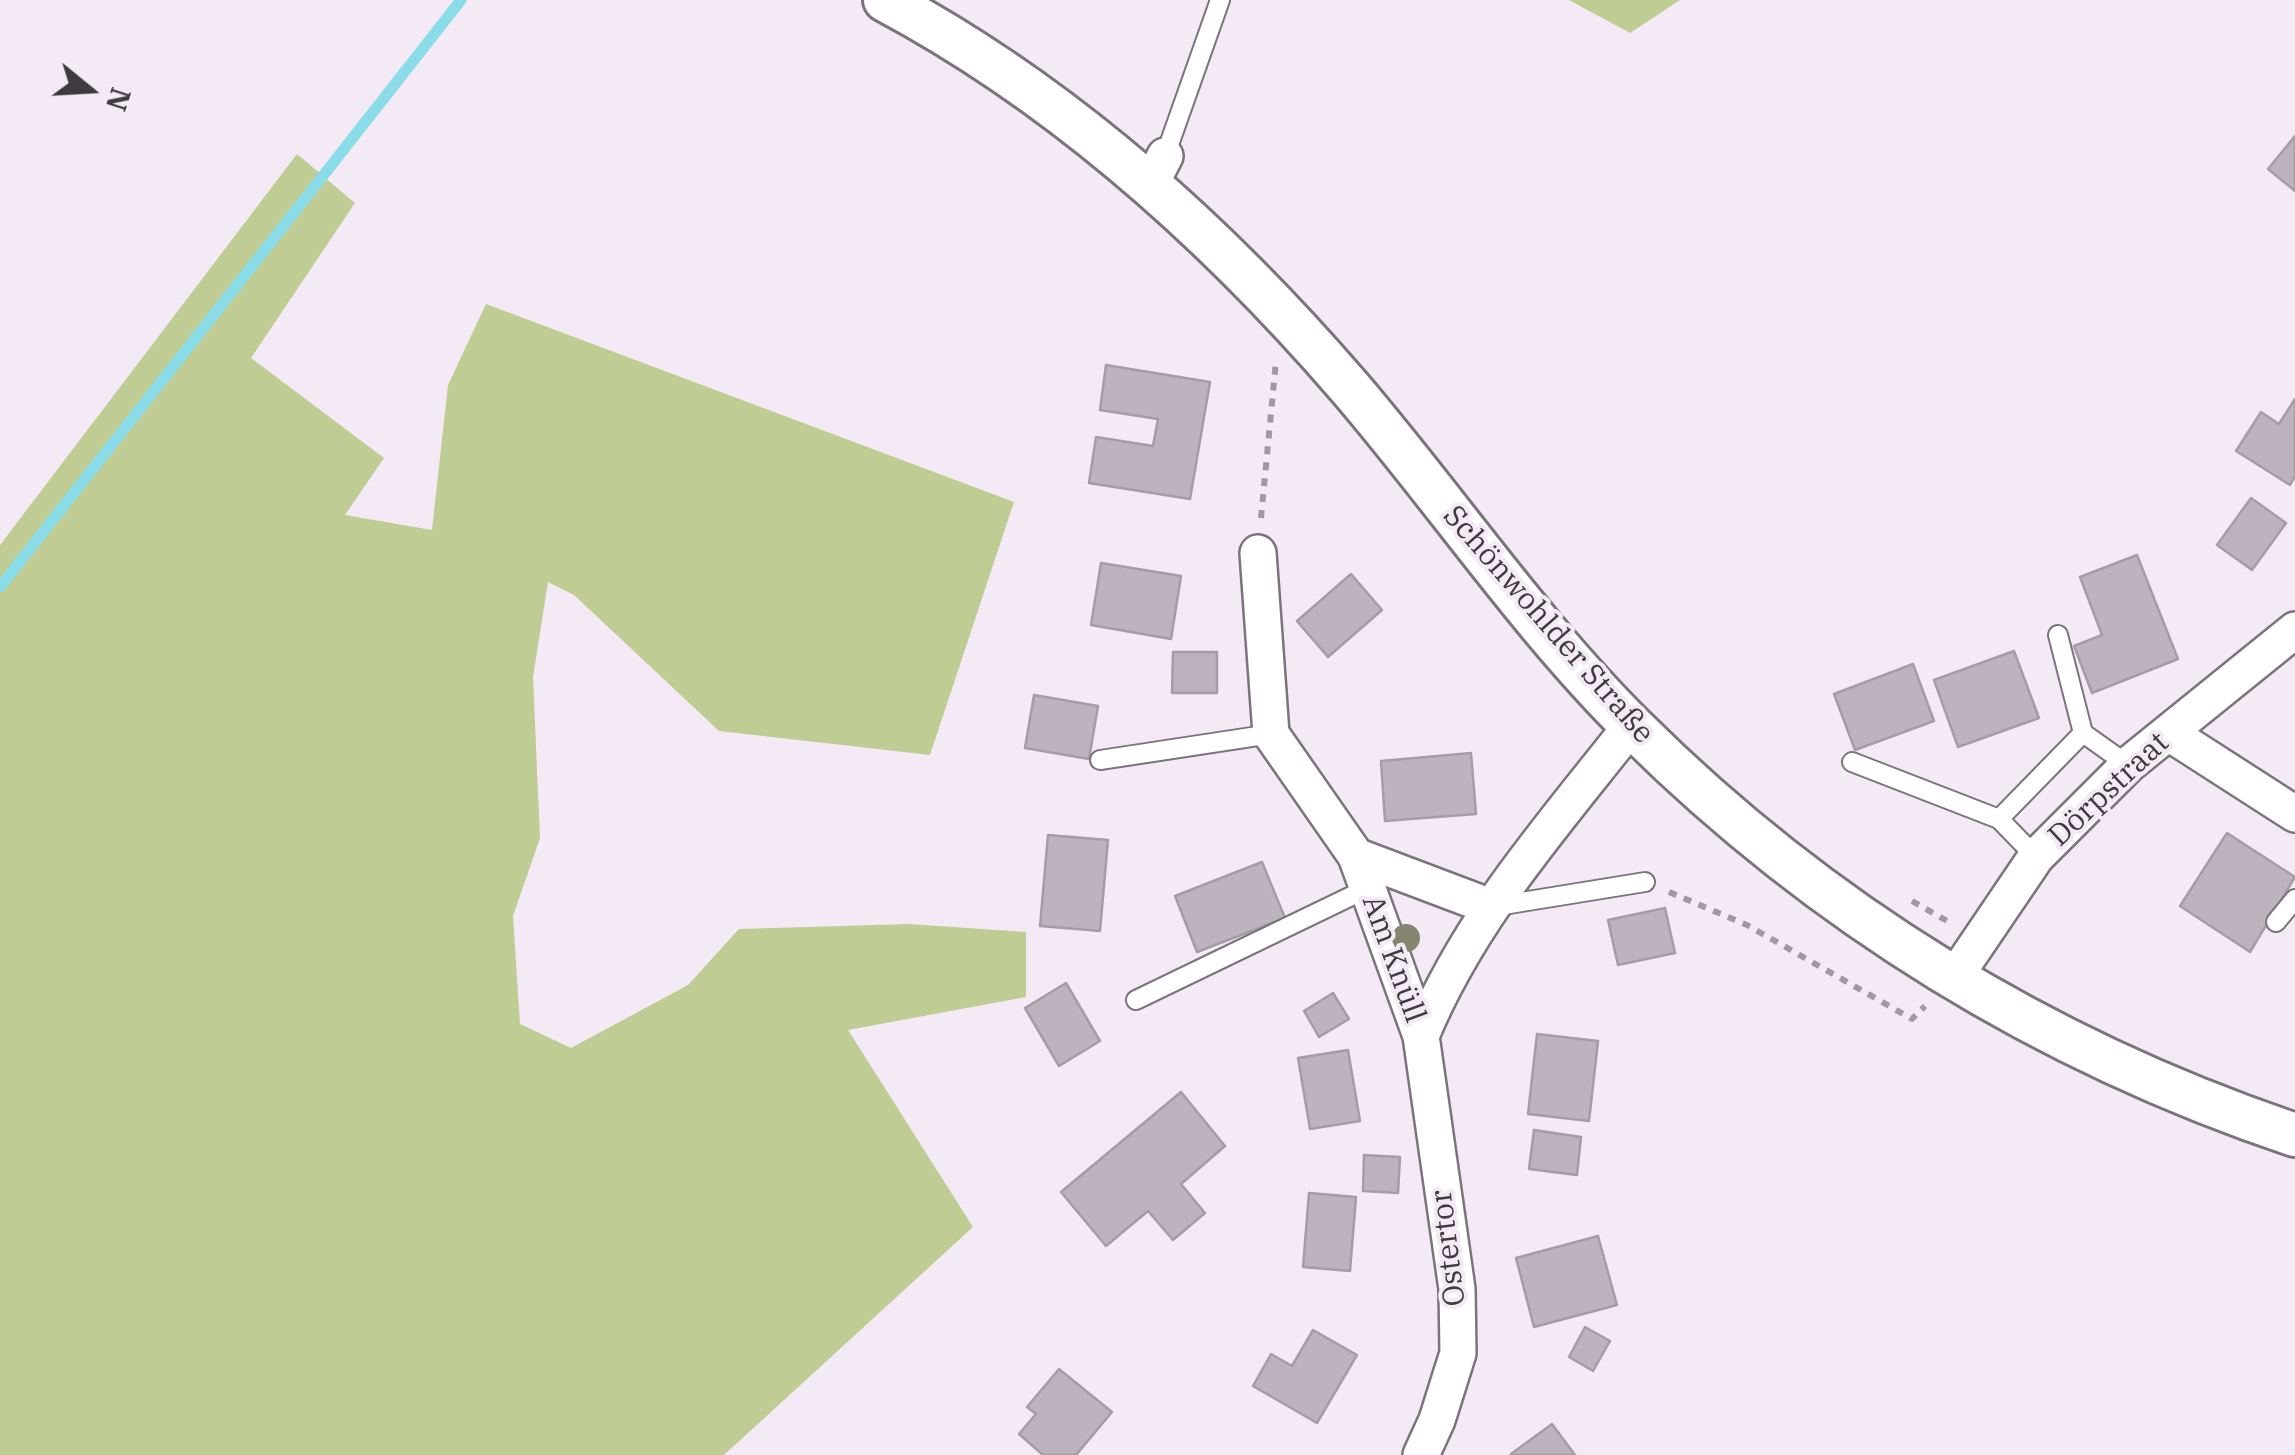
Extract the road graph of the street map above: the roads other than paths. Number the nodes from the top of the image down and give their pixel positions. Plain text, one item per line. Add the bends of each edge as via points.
1 (884, 0) edge
2 (1220, 0) edge
3 (1158, 170) junction
4 (1258, 553) road end
5 (2295, 630) edge
6 (2058, 635) dead end
7 (1631, 726) junction
8 (2083, 733) junction
9 (2169, 733) junction
10 (1271, 734) junction
11 (1100, 760) dead end
12 (1852, 762) dead end
13 (2128, 766) junction
14 (2295, 814) edge
15 (1998, 819) junction
16 (2036, 857) junction
17 (1362, 872) junction
18 (1644, 882) road end
19 (2295, 899) edge
20 (1491, 907) junction
21 (2276, 922) dead end
22 (1954, 978) junction
23 (1136, 1000) dead end
24 (1421, 1036) junction
25 (2295, 1136) edge
26 (1421, 1455) edge

1 - 3 street, Schönwohlder Straße
2 - 3 lane
3 - 7 street, Schönwohlder Straße
4 - 10 street
5 - 9 street, Dörpstraat
6 - 8 lane
7 - 20 street, Am Knüll
7 - 22 street, Schönwohlder Straße via 1735,823 1872,928
8 - 13 lane
8 - 15 lane
9 - 13 street, Dörpstraat
9 - 14 street
10 - 11 lane
10 - 17 street, Am Knüll
12 - 15 lane
13 - 16 street, Dörpstraat
15 - 16 lane
16 - 22 street, Dörpstraat
17 - 20 street, Am Knüll
17 - 23 lane
17 - 24 street, Am Knüll
18 - 20 lane
19 - 21 lane
20 - 24 street, Am Knüll via 1446,975
22 - 25 street, Schönwohlder Straße via 2110,1064
24 - 26 street, Ostertor via 1458,1337

